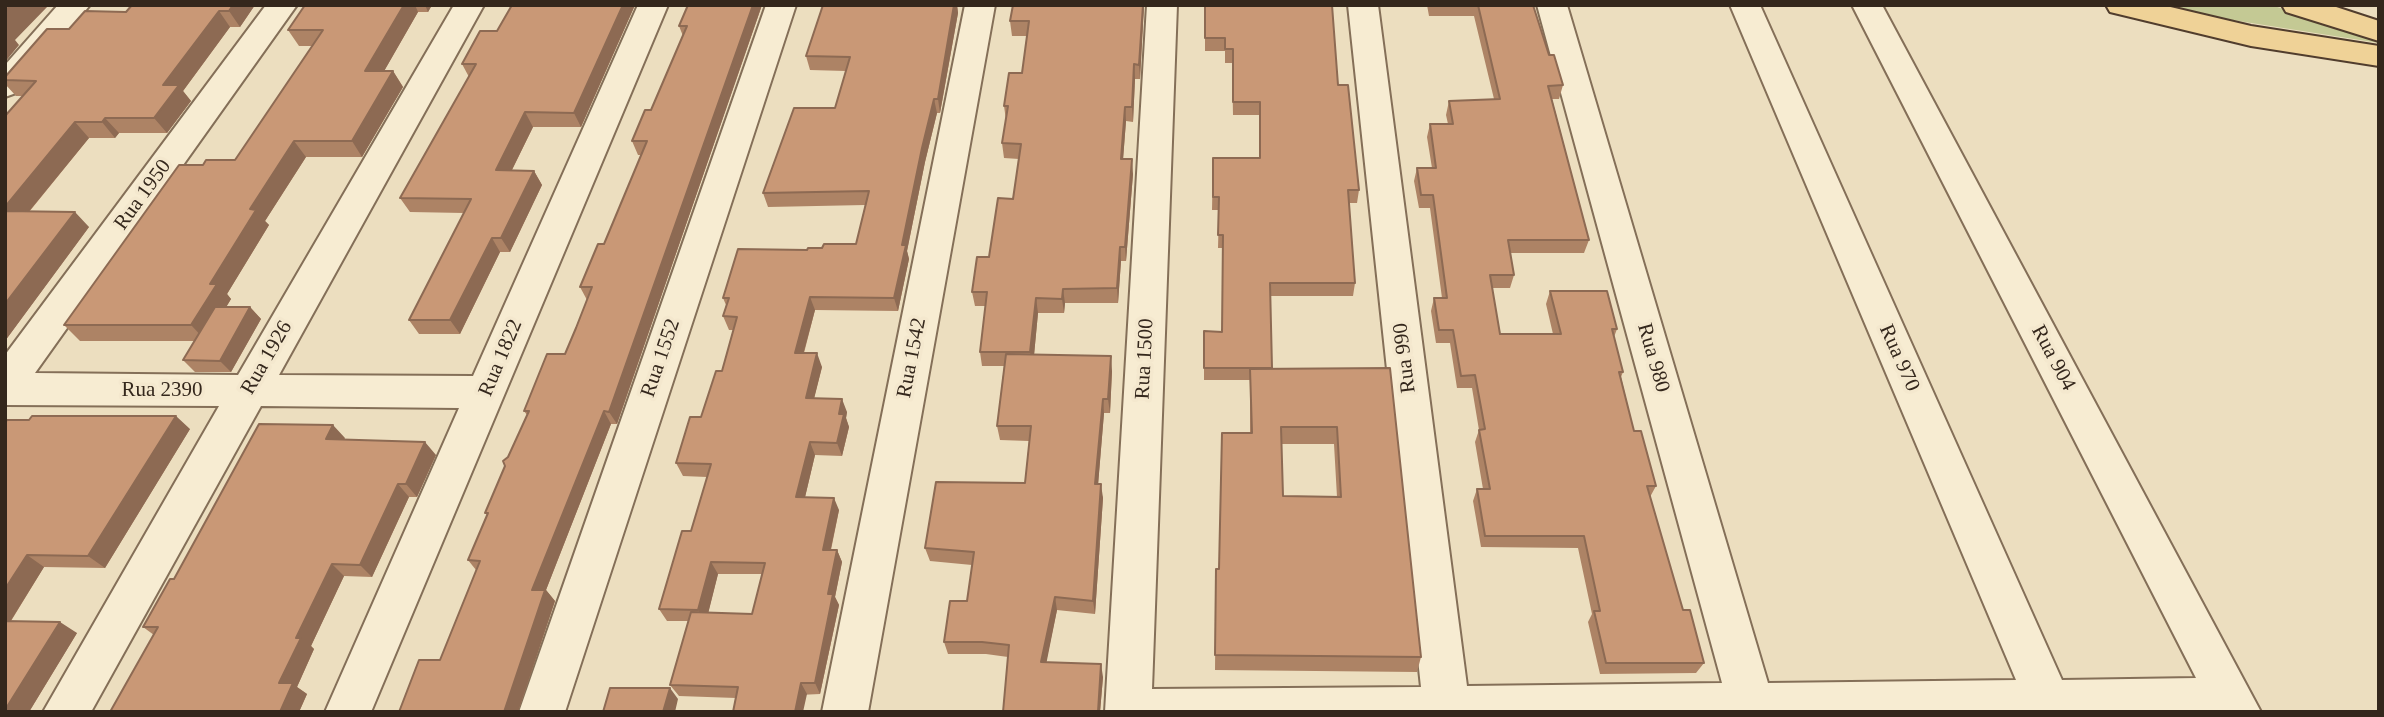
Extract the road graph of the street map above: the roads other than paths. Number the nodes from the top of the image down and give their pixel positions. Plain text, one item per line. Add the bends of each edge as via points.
1 (75, 5) edge
2 (282, 5) edge
3 (470, 5) edge
4 (653, 5) edge
5 (781, 5) edge
6 (980, 5) edge
7 (1162, 5) edge
8 (1363, 5) edge
9 (1552, 5) edge
10 (1745, 5) edge
11 (1867, 5) edge
12 (2121, 5) edge
13 (2297, 5) edge
14 (2379, 31) edge
15 (2379, 56) edge
16 (5, 86) edge
17 (5, 387) edge
18 (249, 390) junction
19 (486, 391) junction
20 (2235, 706) edge
21 (2051, 707) edge
22 (1752, 708) edge
23 (1447, 710) edge
24 (66, 712) edge
25 (348, 712) edge
26 (542, 712) edge
27 (845, 712) edge
28 (1128, 712) edge

1 - 16 street
2 - 17 street, Rua 1950
3 - 18 street, Rua 1926
4 - 19 street, Rua 1822
5 - 26 street, Rua 1552
6 - 27 street, Rua 1542
7 - 28 street, Rua 1500
8 - 23 street, Rua 990
9 - 22 street, Rua 980
10 - 21 street, Rua 970
11 - 20 street, Rua 904
12 - 15 main road via 2251,36
13 - 14 main road
17 - 18 street, Rua 2390
18 - 19 street, Rua 2390
18 - 24 street, Rua 1926
19 - 25 street, Rua 1822
20 - 21 street
21 - 22 street
22 - 23 street
23 - 28 street

